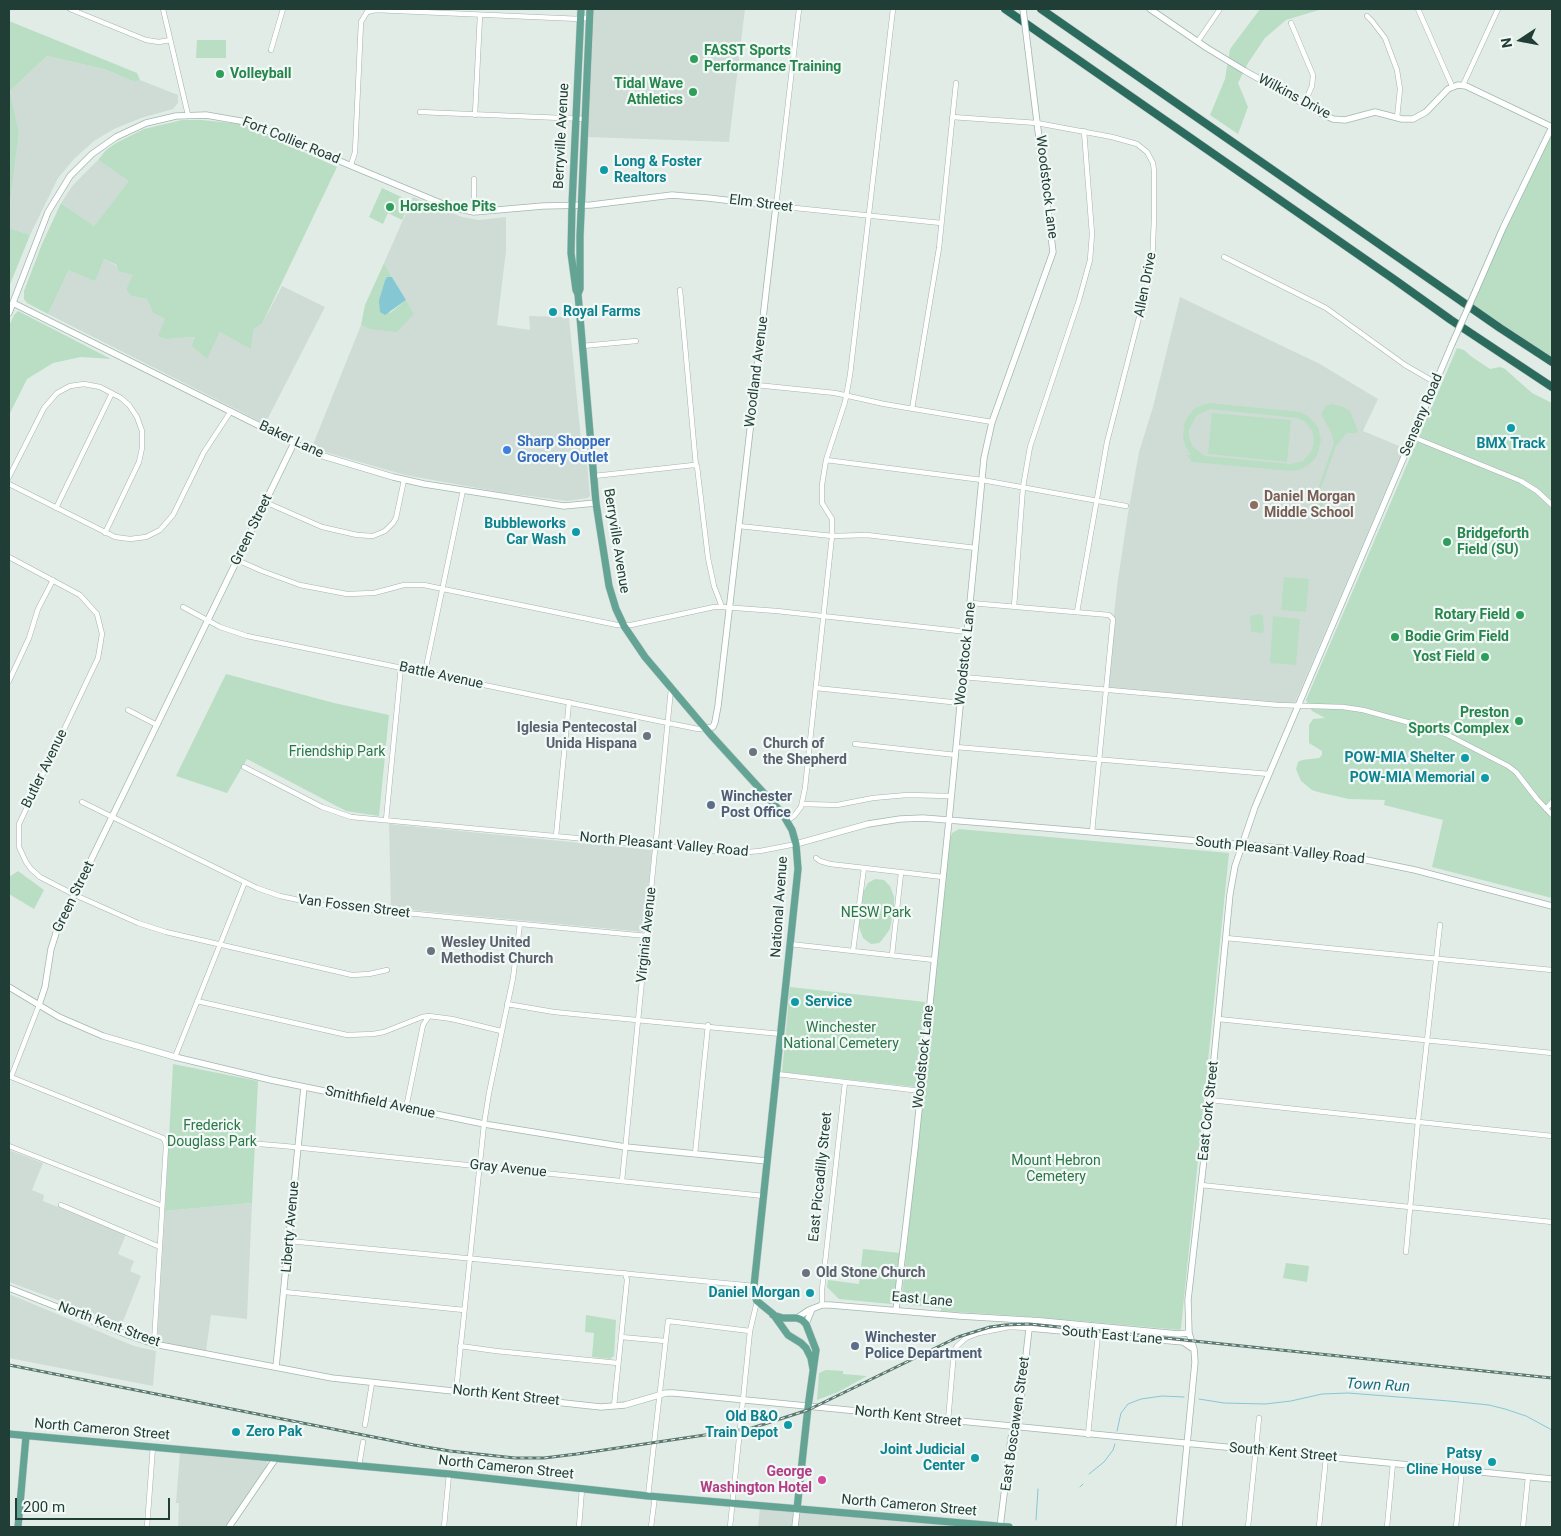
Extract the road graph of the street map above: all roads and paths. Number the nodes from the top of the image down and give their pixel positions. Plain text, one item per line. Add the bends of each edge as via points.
1 (70, 9) edge
2 (163, 9) edge
3 (283, 9) edge
4 (581, 9) edge
5 (590, 9) edge
6 (799, 9) edge
7 (893, 9) edge
8 (1004, 9) edge
9 (1024, 9) edge
10 (1042, 9) edge
11 (1150, 9) edge
12 (1220, 9) edge
13 (1418, 9) edge
14 (1497, 9) edge
15 (394, 10) edge
16 (480, 15) junction
17 (1367, 16) dead end
18 (580, 19) junction
19 (590, 20) junction
20 (1291, 23) dead end
21 (170, 40) junction
22 (1198, 41) junction
23 (271, 50) dead end
24 (956, 83) dead end
25 (1463, 85) junction
26 (1452, 86) junction
27 (1304, 104) junction
28 (420, 112) dead end
29 (188, 115) junction
30 (475, 115) junction
31 (952, 117) junction
32 (576, 118) junction
33 (1397, 118) junction
34 (586, 119) junction
35 (1037, 123) junction
36 (1552, 127) edge
37 (1084, 131) junction
38 (351, 165) junction
39 (474, 179) dead end
40 (581, 204) junction
41 (572, 205) junction
42 (776, 206) junction
43 (474, 212) junction
44 (868, 215) junction
45 (941, 223) junction
46 (1224, 257) dead end
47 (680, 290) dead end
48 (578, 294) junction
49 (11, 302) edge
50 (9, 313) edge
51 (636, 341) dead end
52 (582, 346) junction
53 (1552, 362) edge
54 (1436, 383) junction
55 (756, 385) junction
56 (1552, 387) edge
57 (112, 393) junction
58 (847, 395) junction
59 (912, 409) junction
60 (231, 411) junction
61 (992, 422) junction
62 (1413, 437) junction
63 (294, 443) junction
64 (826, 460) junction
65 (696, 466) junction
66 (594, 476) junction
67 (9, 477) edge
68 (404, 480) junction
69 (982, 480) junction
70 (9, 484) edge
71 (1024, 488) junction
72 (463, 490) junction
73 (1097, 500) junction
74 (265, 502) junction
75 (596, 503) junction
76 (1552, 505) edge
77 (1126, 506) dead end
78 (56, 508) junction
79 (739, 526) junction
80 (105, 533) junction
81 (832, 536) junction
82 (976, 548) junction
83 (9, 558) edge
84 (237, 560) junction
85 (53, 580) junction
86 (442, 588) junction
87 (971, 603) junction
88 (183, 607) dead end
89 (722, 607) junction
90 (1014, 607) junction
91 (729, 608) junction
92 (1077, 612) junction
93 (824, 616) junction
94 (208, 620) junction
95 (624, 626) junction
96 (968, 632) junction
97 (401, 667) junction
98 (425, 672) junction
99 (963, 677) junction
100 (9, 681) edge
101 (671, 688) junction
102 (816, 688) junction
103 (1106, 690) junction
104 (569, 702) junction
105 (961, 702) junction
106 (1298, 705) junction
107 (128, 710) dead end
108 (668, 723) junction
109 (157, 725) junction
110 (705, 728) junction
111 (855, 744) dead end
112 (956, 747) junction
113 (956, 755) junction
114 (1100, 758) junction
115 (244, 767) dead end
116 (1269, 774) junction
117 (952, 796) junction
118 (82, 802) dead end
119 (1552, 802) edge
120 (802, 804) junction
121 (1546, 809) junction
122 (1552, 815) edge
123 (112, 818) junction
124 (386, 820) junction
125 (949, 820) junction
126 (787, 821) junction
127 (1092, 832) junction
128 (556, 836) junction
129 (796, 844) junction
130 (1242, 845) junction
131 (656, 846) junction
132 (816, 858) dead end
133 (864, 868) junction
134 (901, 873) junction
135 (943, 877) junction
136 (245, 882) junction
137 (75, 895) junction
138 (1552, 906) edge
139 (520, 924) junction
140 (1440, 925) dead end
141 (647, 936) junction
142 (1226, 938) junction
143 (790, 944) junction
144 (221, 945) junction
145 (853, 951) junction
146 (892, 955) junction
147 (1436, 958) junction
148 (934, 960) junction
149 (386, 970) dead end
150 (1552, 970) edge
151 (9, 988) edge
152 (197, 1002) junction
153 (507, 1004) junction
154 (39, 1005) junction
155 (429, 1016) junction
156 (638, 1019) junction
157 (1218, 1019) junction
158 (708, 1026) junction
159 (501, 1031) junction
160 (781, 1034) junction
161 (1427, 1040) junction
162 (1552, 1053) edge
163 (175, 1057) junction
164 (777, 1074) junction
165 (845, 1082) junction
166 (304, 1087) junction
167 (921, 1091) junction
168 (1210, 1100) junction
169 (406, 1108) junction
170 (1418, 1121) junction
171 (484, 1124) junction
172 (1552, 1136) edge
173 (9, 1146) edge
174 (253, 1146) dead end
175 (626, 1146) junction
176 (298, 1148) junction
177 (695, 1154) junction
178 (767, 1161) junction
179 (479, 1166) junction
180 (622, 1180) junction
181 (1201, 1185) junction
182 (764, 1196) junction
183 (61, 1205) dead end
184 (162, 1206) junction
185 (1410, 1208) junction
186 (1552, 1222) edge
187 (289, 1241) junction
188 (160, 1246) junction
189 (1406, 1252) dead end
190 (469, 1258) junction
191 (625, 1273) junction
192 (754, 1286) junction
193 (9, 1288) edge
194 (285, 1292) junction
195 (757, 1301) junction
196 (822, 1305) junction
197 (812, 1309) junction
198 (464, 1310) junction
199 (896, 1310) junction
200 (773, 1314) junction
201 (794, 1318) junction
202 (1030, 1320) junction
203 (806, 1327) junction
204 (1029, 1328) junction
205 (785, 1330) junction
206 (750, 1331) junction
207 (1189, 1333) junction
208 (1098, 1334) junction
209 (621, 1337) junction
210 (796, 1339) junction
211 (665, 1341) junction
212 (154, 1344) junction
213 (460, 1346) junction
214 (1194, 1349) junction
215 (618, 1364) junction
216 (276, 1367) junction
217 (813, 1369) junction
218 (372, 1383) junction
219 (456, 1391) junction
220 (659, 1395) junction
221 (743, 1400) junction
222 (614, 1406) junction
223 (808, 1407) junction
224 (1259, 1418) dead end
225 (948, 1421) junction
226 (365, 1425) dead end
227 (1014, 1427) junction
228 (9, 1434) edge
229 (1088, 1434) junction
230 (26, 1436) junction
231 (363, 1442) dead end
232 (1187, 1444) junction
233 (153, 1446) junction
234 (1256, 1451) junction
235 (1326, 1457) junction
236 (276, 1458) junction
237 (1393, 1463) junction
238 (359, 1466) junction
239 (1462, 1470) junction
240 (449, 1474) junction
241 (1528, 1477) junction
242 (1552, 1479) edge
243 (582, 1489) junction
244 (651, 1496) junction
245 (732, 1503) junction
246 (797, 1509) junction
247 (948, 1524) edge
248 (18, 1527) edge
249 (147, 1527) edge
250 (229, 1527) edge
251 (444, 1527) edge
252 (579, 1527) edge
253 (651, 1527) edge
254 (730, 1527) edge
255 (795, 1527) edge
256 (1000, 1527) edge
257 (1009, 1527) edge
258 (1179, 1527) edge
259 (1248, 1527) edge
260 (1319, 1527) edge
261 (1387, 1527) edge
262 (1456, 1527) edge
263 (1523, 1527) edge

1 - 21 street via 146,40
2 - 21 street
3 - 23 street
4 - 18 main road, Berryville Avenue
5 - 19 main road, Berryville Avenue
6 - 42 street, Woodland Avenue
7 - 44 street
8 - 56 highway
9 - 35 street, Woodstock Lane, bridge
10 - 53 highway
11 - 22 street, Wilkins Drive
12 - 22 street
13 - 26 street
14 - 25 street
15 - 16 street
15 - 38 street via 367,12 361,22
16 - 18 street
16 - 30 street
17 - 33 street via 1384,38 1397,70 1400,89
18 - 19 street
18 - 32 main road, Berryville Avenue
19 - 34 main road, Berryville Avenue
20 - 27 street via 1313,75
21 - 29 street
22 - 27 street, Wilkins Drive
24 - 31 street
25 - 26 street
25 - 36 street
26 - 33 street, Wilkins Drive via 1422,115
27 - 33 street, Wilkins Drive via 1339,120 1375,112
28 - 30 street
29 - 38 street, Fort Collier Road via 222,116 246,122
29 - 49 street, Fort Collier Road via 128,130 103,145 75,170 51,206
30 - 32 street
31 - 35 street, Allen Drive
31 - 45 street
32 - 34 street
32 - 41 main road, Berryville Avenue
34 - 40 main road, Berryville Avenue
35 - 37 street, Allen Drive
35 - 61 street, Woodstock Lane via 1053,257
36 - 54 street, Senseny Road, bridge via 1503,228
37 - 71 street via 1092,234 1090,260 1080,300 1032,437
37 - 73 street, Allen Drive via 1137,144 1147,152 1154,171 1152,267 1107,442
38 - 43 street, Fort Collier Road via 450,207
39 - 43 street
40 - 41 street, Fort Collier Road
40 - 42 street, Elm Street via 672,195
40 - 48 main road, Berryville Avenue
41 - 43 street, Fort Collier Road
41 - 48 main road, Berryville Avenue via 572,253
42 - 44 street, Elm Street
42 - 55 street, Woodland Avenue
44 - 45 street, Elm Street
44 - 58 street
45 - 59 street via 940,248
46 - 54 street via 1326,308 1405,365
47 - 65 street
48 - 52 main road, Berryville Avenue
49 - 50 street, Fort Collier Road
49 - 60 street, Baker Lane
51 - 52 street
52 - 66 main road, Berryville Avenue
54 - 62 street, Senseny Road
55 - 58 street
55 - 79 street, Woodland Avenue
57 - 67 street via 84,384 70,386 58,393 44,408
57 - 78 street
57 - 80 street via 134,411 143,439 138,462
58 - 59 street
58 - 64 street
59 - 61 street
60 - 63 street, Baker Lane
60 - 80 street via 209,443 178,507 166,524 153,534 138,538 122,539
61 - 69 street, Woodstock Lane
62 - 76 street via 1521,481
62 - 106 street, Senseny Road
63 - 68 street, Baker Lane via 332,459
63 - 74 street, Green Street
64 - 69 street
64 - 81 street via 821,498 832,519
65 - 66 street
65 - 89 street via 699,468 711,574
66 - 75 main road, Berryville Avenue
68 - 72 street, Baker Lane
68 - 74 street via 396,518 385,531 373,536 322,527
69 - 71 street
69 - 82 street, Woodstock Lane
70 - 78 street
71 - 73 street
71 - 90 street
72 - 75 street, Baker Lane via 564,506
72 - 86 street
73 - 77 street
73 - 92 street, Allen Drive
74 - 84 street, Green Street
75 - 95 main road, Berryville Avenue via 609,586
78 - 80 street
79 - 81 street
79 - 91 street, Woodland Avenue
81 - 82 street via 867,535
81 - 93 street
82 - 87 street, Woodstock Lane
83 - 85 street, Butler Avenue
84 - 86 street via 300,585 347,594 374,593 404,584
84 - 94 street, Green Street
85 - 100 street
85 - 137 street, Butler Avenue via 80,595 92,607 100,622 102,642 85,687 22,817 18,839 21,854 36,873
86 - 95 street
86 - 98 street
87 - 90 street
87 - 96 street, Woodstock Lane
88 - 94 street, Battle Avenue
89 - 91 street
89 - 95 street
90 - 92 street
91 - 93 street
91 - 110 street, Woodland Avenue via 715,722 713,727
92 - 103 street via 1110,615 1114,623
93 - 96 street
93 - 102 street
94 - 97 street, Battle Avenue via 247,636
94 - 109 street, Green Street
95 - 101 main road, Berryville Avenue via 644,657
96 - 99 street, Woodstock Lane
97 - 98 street, Battle Avenue
97 - 124 street
98 - 104 street, Battle Avenue
99 - 103 street
99 - 105 street, Woodstock Lane
101 - 108 street, Virginia Avenue
101 - 110 main road, Berryville Avenue
102 - 105 street
102 - 120 street
103 - 106 street
103 - 114 street
104 - 108 street, Battle Avenue
104 - 128 street
105 - 112 street, Woodstock Lane
106 - 116 street, East Cork Street
106 - 121 street via 1358,709 1448,735 1513,769
107 - 109 street
108 - 110 street, Battle Avenue
108 - 131 street, Virginia Avenue
109 - 123 street, Green Street
110 - 126 main road, Berryville Avenue
111 - 113 street
112 - 113 street, Woodstock Lane
112 - 114 street
113 - 117 street, Woodstock Lane
114 - 116 street
114 - 127 street
115 - 124 street, North Pleasant Valley Road via 340,814
116 - 130 street, East Cork Street
117 - 120 street via 907,795 837,805
117 - 125 street, Woodstock Lane
118 - 123 street, Van Fossen Street
119 - 121 street
120 - 126 street
121 - 122 street
123 - 136 street, Van Fossen Street
123 - 137 street, Green Street
124 - 128 street, North Pleasant Valley Road
125 - 127 street, North Pleasant Valley Road
125 - 129 street, North Pleasant Valley Road via 914,818 878,822
125 - 135 street, Woodstock Lane
126 - 129 main road, National Avenue
127 - 130 street, South Pleasant Valley Road
128 - 131 street, North Pleasant Valley Road
129 - 131 street, North Pleasant Valley Road via 760,852 736,853
129 - 143 main road, National Avenue via 798,870
130 - 138 street, South Pleasant Valley Road via 1374,861
130 - 142 street, East Cork Street via 1232,880
131 - 141 street, Virginia Avenue
132 - 133 street via 826,864
133 - 134 street
133 - 145 street
134 - 135 street
134 - 146 street
135 - 148 street, Woodstock Lane
136 - 139 street, Van Fossen Street via 271,894 307,902
136 - 144 street
137 - 144 street, Butler Avenue via 156,929
137 - 154 street, Green Street via 54,939 46,987
139 - 141 street, Van Fossen Street
139 - 153 street
140 - 147 street
141 - 156 street, Virginia Avenue
142 - 147 street
142 - 157 street, East Cork Street
143 - 145 street
143 - 160 main road, National Avenue
144 - 149 street, Butler Avenue via 352,975
144 - 152 street
145 - 146 street
146 - 148 street
147 - 150 street
147 - 161 street
148 - 167 street, Woodstock Lane
151 - 154 street, Smithfield Avenue
152 - 155 street via 347,1035 384,1032
152 - 163 street
153 - 156 street via 554,1012
153 - 159 street
154 - 163 street, Smithfield Avenue via 80,1028
154 - 184 street, Green Street via 11,1077 163,1138 166,1146
155 - 159 street
155 - 169 street via 423,1025
156 - 158 street
156 - 175 street, Virginia Avenue
157 - 161 street
157 - 168 street, East Cork Street
158 - 160 street
158 - 177 street
159 - 171 street
160 - 164 main road, National Avenue
161 - 162 street
161 - 170 street
163 - 166 street, Smithfield Avenue
164 - 165 street
164 - 178 main road, National Avenue
165 - 167 street
165 - 196 street, East Piccadilly Street
166 - 169 street, Smithfield Avenue
166 - 176 street, Liberty Avenue
167 - 199 street, Woodstock Lane
168 - 170 street
168 - 181 street, East Cork Street
169 - 171 street, Smithfield Avenue
170 - 172 street
170 - 185 street
171 - 175 street, Smithfield Avenue
171 - 179 street
173 - 184 street
174 - 176 street, Gray Avenue
175 - 177 street, Smithfield Avenue
175 - 180 street, Virginia Avenue
176 - 179 street, Gray Avenue
176 - 187 street, Liberty Avenue
177 - 178 street, Smithfield Avenue
178 - 182 main road, National Avenue
179 - 180 street, Gray Avenue
179 - 190 street
180 - 182 street, Gray Avenue
181 - 185 street
181 - 207 street, East Cork Street via 1188,1300
182 - 192 main road, National Avenue
183 - 188 street
184 - 188 street
185 - 186 street
185 - 189 street
187 - 190 street
187 - 194 street, Liberty Avenue
188 - 212 street
190 - 191 street
190 - 198 street
191 - 192 street
191 - 209 street
192 - 195 main road
193 - 212 street, North Kent Street
194 - 198 street
194 - 216 street, Liberty Avenue
195 - 200 main road
195 - 206 street
196 - 197 street, East Lane
196 - 199 street, East Lane
197 - 201 street, East Lane
197 - 203 street
198 - 213 street
199 - 202 street, East Lane
200 - 201 main road
200 - 205 main road
201 - 203 main road via 802,1320
201 - 205 main road, East Lane
202 - 204 street, East Boscawen Street
202 - 207 street, South East Lane
203 - 210 main road via 804,1335
203 - 217 main road via 816,1350
204 - 208 street, South East Lane
204 - 225 street via 1009,1327 979,1333 957,1346
204 - 227 street, East Boscawen Street via 1019,1418
205 - 210 main road via 788,1336
206 - 211 street via 668,1322
206 - 221 street
207 - 214 street, East Cork Street
208 - 214 street, South East Lane via 1183,1342
208 - 229 street
209 - 211 street
209 - 215 street
210 - 217 main road via 809,1353
211 - 220 street
212 - 216 street, North Kent Street
213 - 215 street
213 - 219 street
214 - 232 street, East Cork Street
215 - 222 street
216 - 218 street, North Kent Street
217 - 223 main road
218 - 219 street, North Kent Street
218 - 226 street
219 - 222 street, North Kent Street
220 - 221 street, North Kent Street via 674,1393
220 - 222 street, North Kent Street
220 - 244 street
221 - 223 street, North Kent Street
221 - 245 street
223 - 225 street, North Kent Street
223 - 246 main road
224 - 234 street
225 - 227 street, North Kent Street
227 - 229 street, South Kent Street
227 - 256 street, East Boscawen Street
228 - 230 main road, North Cameron Street
229 - 232 street, South Kent Street
230 - 233 main road, North Cameron Street
230 - 248 main road
231 - 238 street
232 - 234 street, South Kent Street
232 - 258 street, East Cork Street
233 - 236 main road, North Cameron Street
233 - 249 street
234 - 235 street, South Kent Street
234 - 259 street
235 - 237 street, South Kent Street
235 - 260 street
236 - 238 main road, North Cameron Street
236 - 250 street
237 - 239 street, South Kent Street
237 - 261 street
238 - 240 main road, North Cameron Street
239 - 241 street, South Kent Street
239 - 262 street
240 - 243 main road, North Cameron Street
240 - 251 street
241 - 242 street, South Kent Street
241 - 263 street
243 - 244 main road, North Cameron Street
243 - 252 street
244 - 245 main road, North Cameron Street
244 - 253 street
245 - 246 main road, North Cameron Street
245 - 254 street
246 - 247 main road, North Cameron Street
246 - 255 street
247 - 256 main road, North Cameron Street
256 - 257 main road, North Cameron Street

